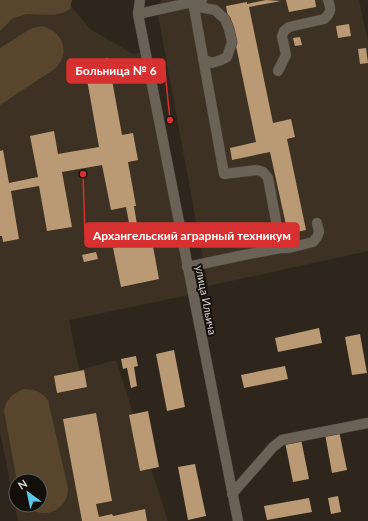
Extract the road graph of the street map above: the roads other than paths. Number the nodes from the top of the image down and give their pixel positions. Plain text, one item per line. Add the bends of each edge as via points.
1 (140, 0) edge
2 (328, 0) edge
3 (196, 3) edge
4 (138, 14) junction
5 (203, 59) junction
6 (278, 71) dead end
7 (317, 223) dead end
8 (281, 248) junction
9 (187, 268) junction
10 (368, 423) edge
11 (232, 494) junction
12 (238, 521) edge

1 - 4 street, улица Ильича
2 - 6 street via 331,9 324,19 289,27 284,31 282,36 286,56
3 - 4 street
3 - 5 street
3 - 5 street via 215,10 225,18 232,42 227,57 212,63
4 - 9 street, улица Ильича
5 - 8 street via 224,174 257,170 268,178
7 - 8 street via 319,232 313,242
8 - 9 street
9 - 11 street, улица Ильича
10 - 11 street via 282,440
11 - 12 street, улица Ильича

